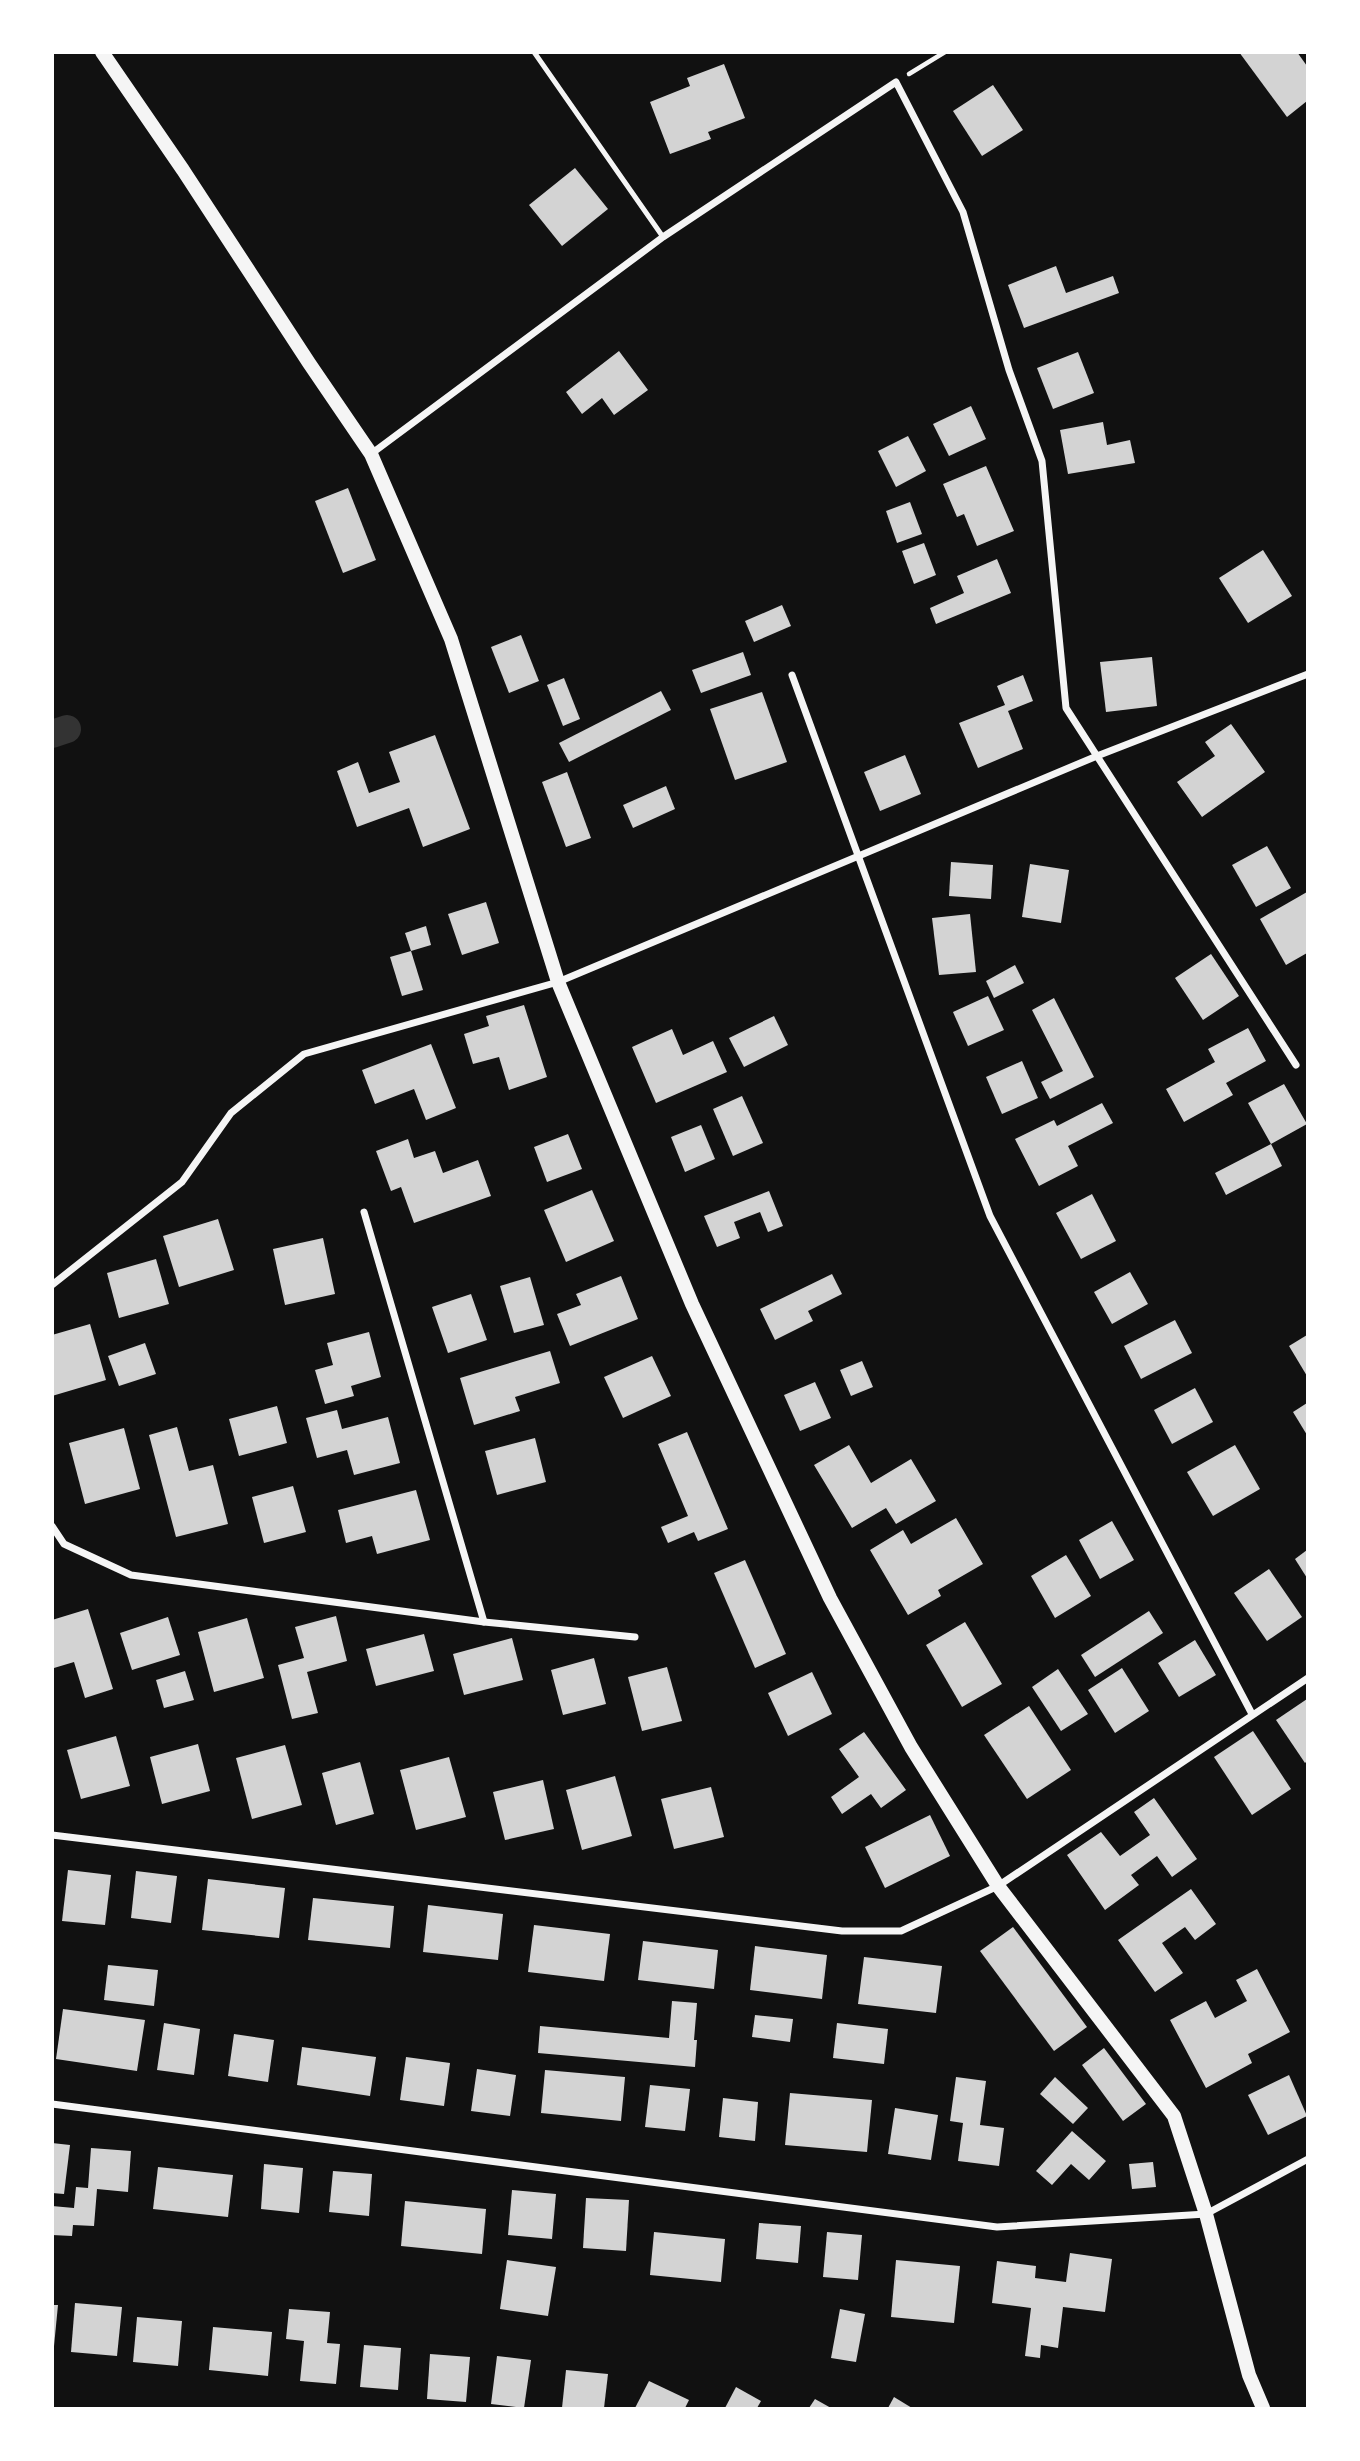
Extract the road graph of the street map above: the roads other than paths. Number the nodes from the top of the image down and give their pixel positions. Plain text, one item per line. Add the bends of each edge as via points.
1 (102, 52) edge
2 (534, 52) edge
3 (663, 237) junction
4 (371, 454) junction
5 (1307, 674) edge
6 (792, 675) dead end
7 (1097, 756) junction
8 (858, 855) junction
9 (558, 982) junction
10 (1296, 1065) dead end
11 (364, 1212) dead end
12 (52, 1286) edge
13 (52, 1526) edge
14 (484, 1622) junction
15 (635, 1637) dead end
16 (1307, 1678) edge
17 (1252, 1714) junction
18 (52, 1835) edge
19 (998, 1886) junction
20 (52, 2104) edge
21 (1307, 2159) edge
22 (1206, 2214) junction
23 (1262, 2409) edge

1 - 4 main road
2 - 3 lane
3 - 4 street
3 - 7 street via 896,82 963,212 1009,370 1042,461 1066,708
4 - 9 main road via 451,639
5 - 7 street
6 - 8 street
7 - 8 street
7 - 10 street
8 - 9 street
8 - 17 street via 990,1216
9 - 12 street via 304,1054 231,1113 181,1182
9 - 19 main road via 692,1304 830,1598 911,1747
11 - 14 street
13 - 14 street via 64,1544 131,1575
14 - 15 street
16 - 17 street
17 - 19 street
18 - 19 street via 842,1931 901,1931
19 - 22 main road via 1174,2116
20 - 22 street via 997,2227
21 - 22 street
22 - 23 main road via 1248,2375

